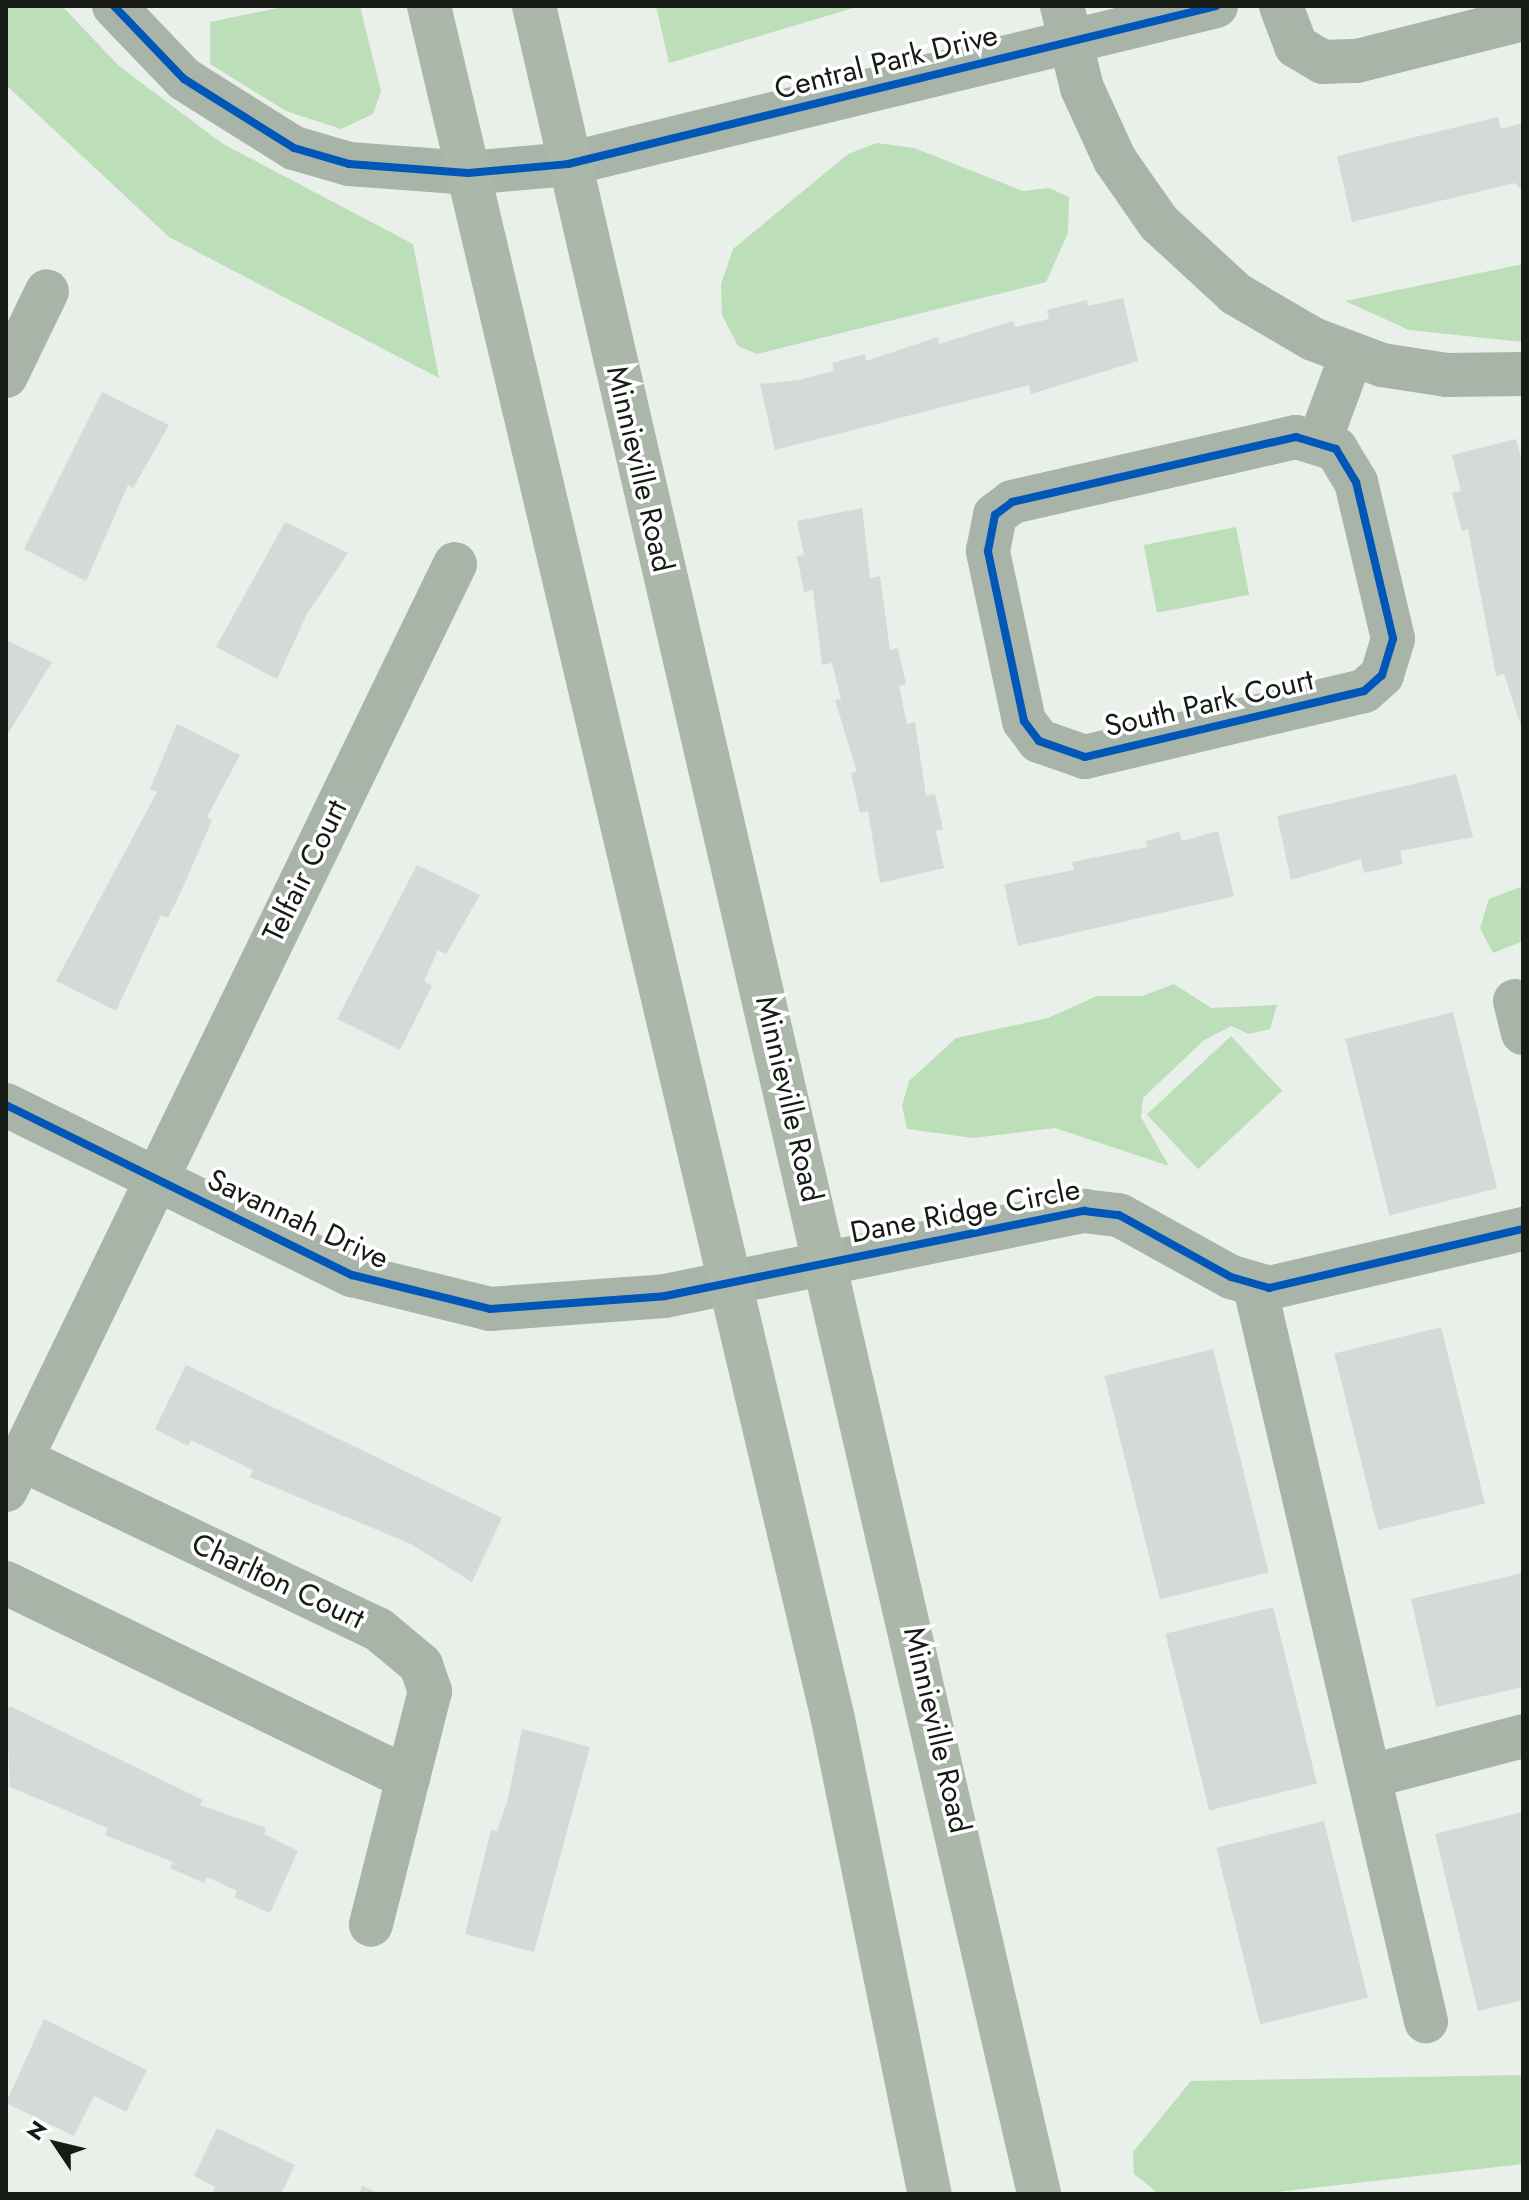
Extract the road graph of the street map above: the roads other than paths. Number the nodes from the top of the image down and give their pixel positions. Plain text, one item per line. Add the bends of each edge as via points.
1 (114, 6) edge
2 (429, 6) edge
3 (534, 6) edge
4 (1216, 6) edge
5 (1281, 6) edge
6 (1523, 19) edge
7 (1065, 24) edge
8 (568, 164) junction
9 (468, 173) junction
10 (47, 291) dead end
11 (1351, 356) junction
12 (1523, 374) edge
13 (6, 376) edge
14 (1320, 440) junction
15 (455, 564) dead end
16 (6, 1105) edge
17 (155, 1179) junction
18 (1523, 1229) edge
19 (828, 1262) junction
20 (729, 1282) junction
21 (1255, 1287) junction
22 (14, 1475) edge
23 (6, 1583) edge
24 (1523, 1736) edge
25 (1371, 1776) junction
26 (408, 1778) junction
27 (371, 1925) dead end
28 (1426, 2021) dead end
29 (930, 2194) edge
30 (1039, 2194) edge

1 - 9 street, Central Park Drive via 184,79 294,148 349,164
2 - 9 main road
3 - 8 main road, Minnieville Road
4 - 7 street, Central Park Drive
5 - 6 street via 1296,46 1323,62 1357,61
7 - 8 street, Central Park Drive
7 - 11 street via 1092,116 1159,223 1236,294
8 - 9 street, Central Park Drive
8 - 19 main road, Minnieville Road
9 - 20 main road
10 - 13 street
11 - 12 street via 1419,373
11 - 14 street
14 - 14 street, South Park Court via 1296,437 1003,507 989,530 988,551 1024,721 1039,741 1085,757 1373,685 1391,658 1393,639 1356,482 1344,458
15 - 17 street, Telfair Court
16 - 17 street, Savannah Drive
17 - 20 street, Savannah Drive via 352,1275 452,1304 541,1310
17 - 22 street, Charlton Court
18 - 21 street, Dane Ridge Circle via 1304,1284
19 - 20 street, Dane Ridge Circle
19 - 21 street, Dane Ridge Circle via 1100,1210
19 - 30 main road, Minnieville Road
20 - 29 main road via 833,1719
21 - 25 street
22 - 26 street, Charlton Court via 403,1643 430,1691
23 - 26 street
24 - 25 street
25 - 28 street
26 - 27 street, Charlton Court

